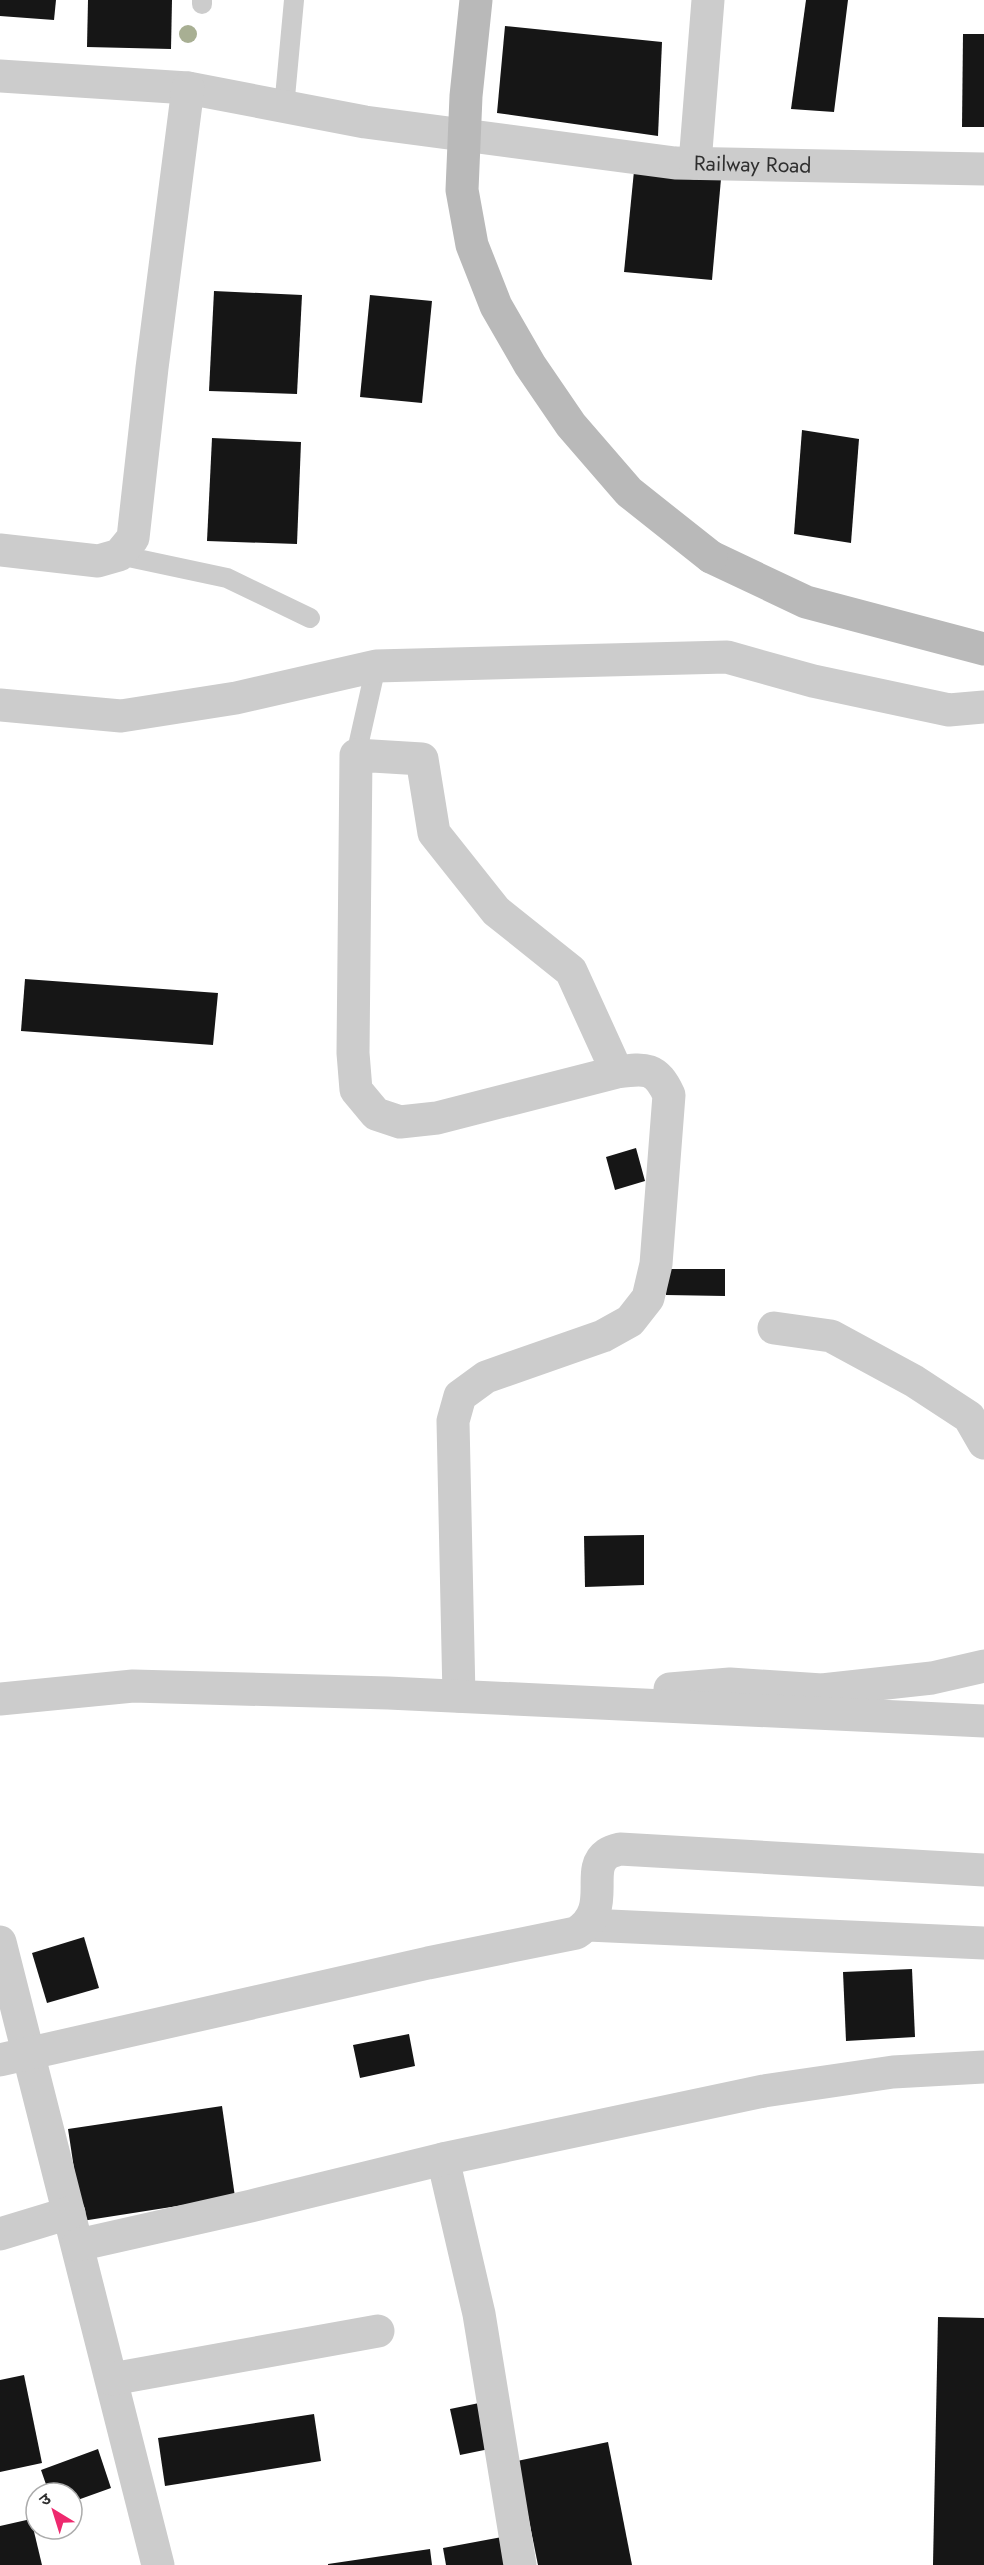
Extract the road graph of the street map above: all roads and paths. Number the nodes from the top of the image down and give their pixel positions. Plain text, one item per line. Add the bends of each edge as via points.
1 (294, 0) edge
2 (476, 0) edge
3 (708, 0) edge
4 (0, 76) edge
5 (188, 88) junction
6 (284, 108) junction
7 (695, 163) junction
8 (984, 169) edge
9 (0, 550) edge
10 (119, 555) junction
11 (310, 618) dead end
12 (984, 649) edge
13 (376, 666) junction
14 (0, 705) edge
15 (984, 707) edge
16 (356, 755) junction
17 (616, 1072) junction
18 (774, 1328) dead end
19 (984, 1443) edge
20 (984, 1666) edge
21 (459, 1696) junction
22 (0, 1699) edge
23 (536, 1700) junction
24 (984, 1721) edge
25 (984, 1870) edge
26 (588, 1925) junction
27 (984, 1943) edge
28 (0, 1944) edge
29 (13, 2057) edge
30 (984, 2067) edge
31 (443, 2158) junction
32 (69, 2213) junction
33 (0, 2234) edge
34 (78, 2245) junction
35 (378, 2331) dead end
36 (112, 2379) junction
37 (158, 2565) edge
38 (520, 2565) edge

1 - 6 lane
2 - 12 street, bridge via 462,158 462,190 472,245 496,306 571,425 629,492 711,556 806,602
3 - 7 street
4 - 5 street, Railway Road
5 - 6 street, Railway Road
5 - 10 street via 133,538
6 - 7 street, Railway Road via 523,145
7 - 8 street, Railway Road
9 - 10 street via 98,561
10 - 11 lane via 227,578
13 - 14 street via 237,698 121,716
13 - 15 street via 728,657 813,681 948,710
13 - 16 lane
16 - 17 street via 422,759 434,832 496,911 571,971
16 - 17 street via 356,1090 376,1114 400,1122 437,1118
17 - 21 street via 642,1069 661,1078 669,1095 656,1264 648,1298 630,1322 603,1336 486,1377 460,1396 453,1421
18 - 19 street via 831,1336 914,1381 969,1417
20 - 23 street via 932,1678 822,1690 730,1684
21 - 22 street via 133,1686
21 - 23 street
23 - 24 street
25 - 26 street via 620,1849 606,1854 598,1866 596,1911
26 - 27 street
26 - 29 street via 576,1933
28 - 29 street
29 - 32 street
30 - 31 street via 893,2072 764,2091
31 - 34 street
31 - 38 street via 479,2314
32 - 33 street
32 - 34 street
34 - 36 street
35 - 36 street
36 - 37 street

